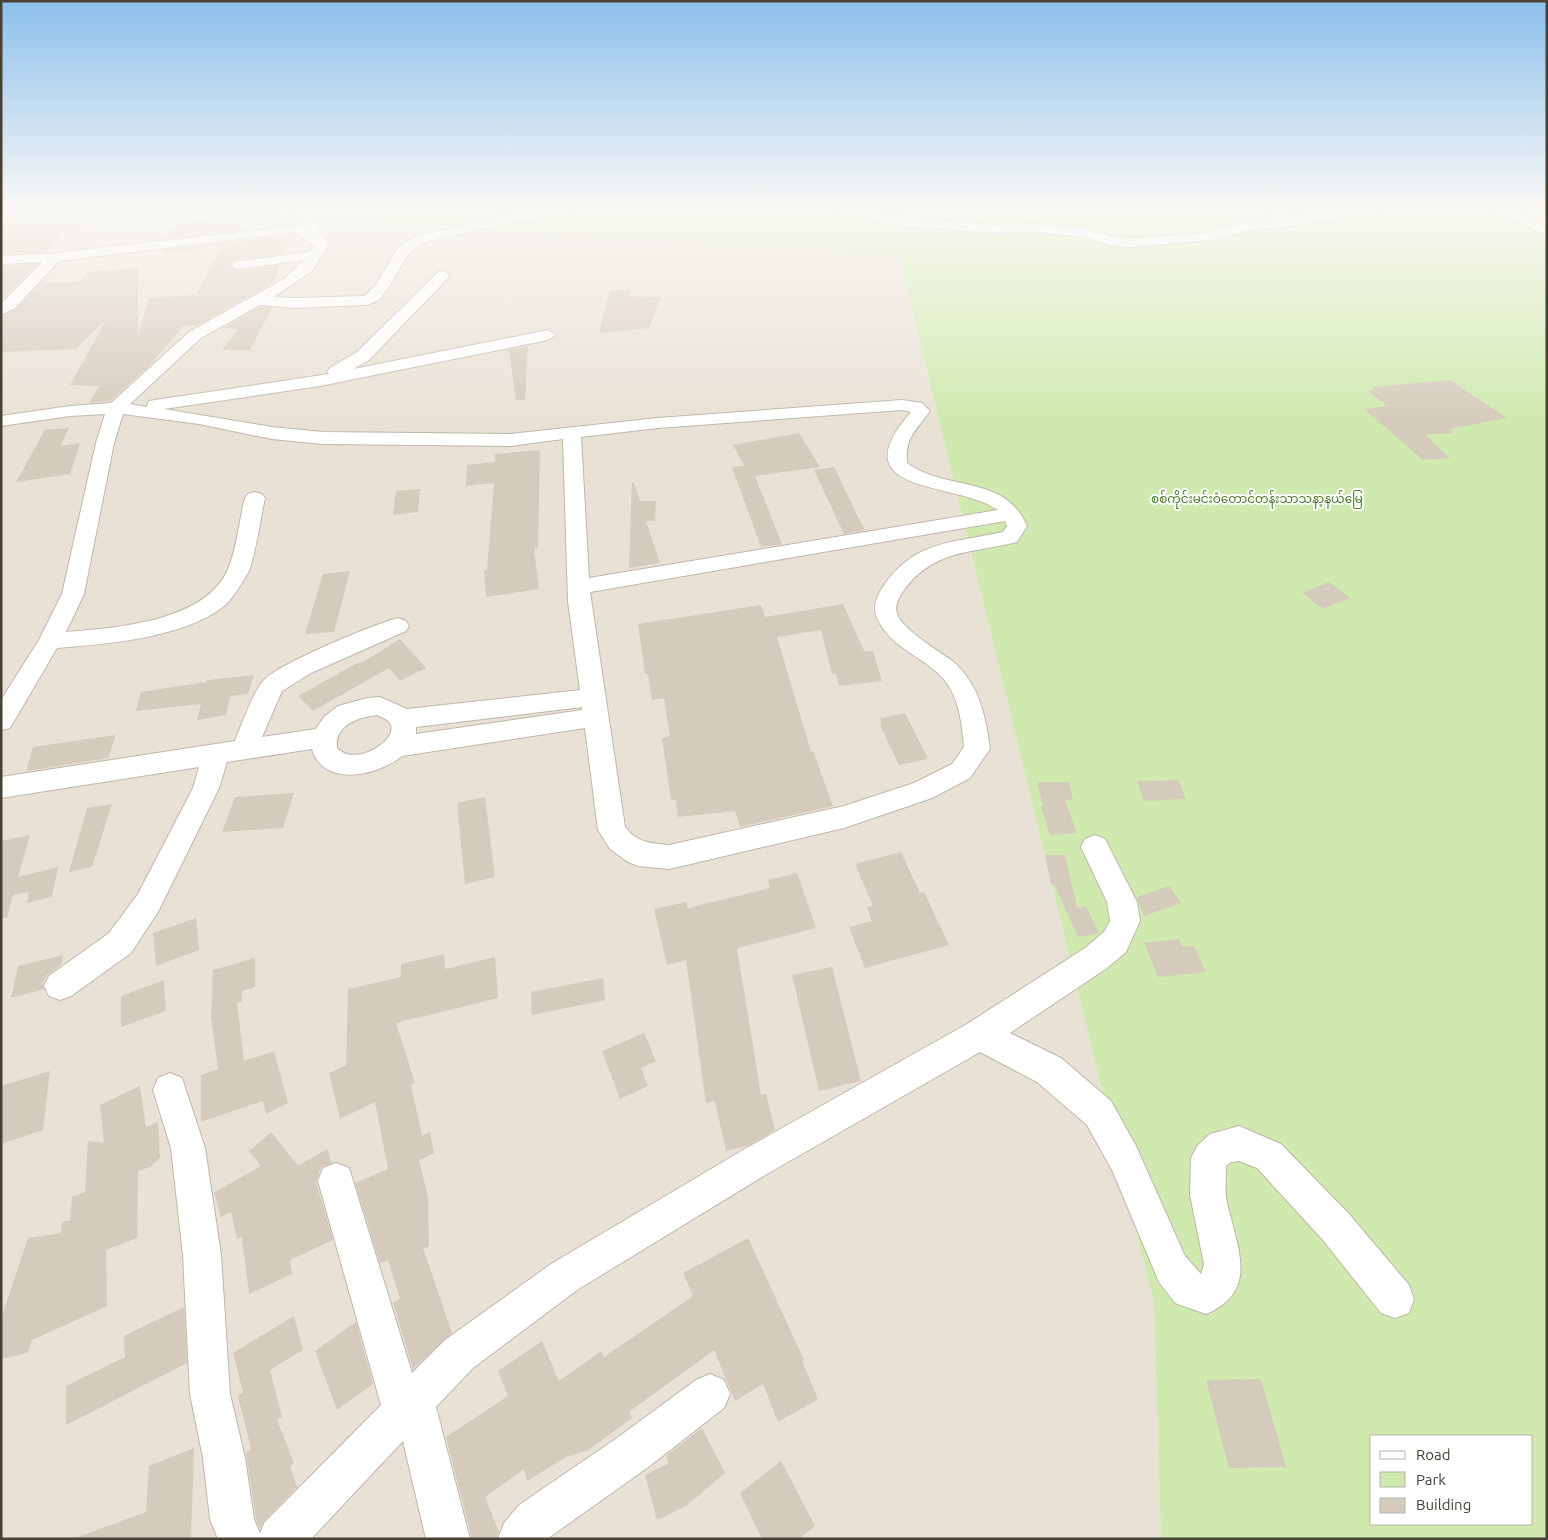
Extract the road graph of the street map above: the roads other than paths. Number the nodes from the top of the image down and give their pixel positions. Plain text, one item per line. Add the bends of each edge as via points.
1 (34, 280) edge
2 (292, 280) edge
3 (385, 280) edge
4 (439, 280) edge
5 (258, 300) junction
6 (1, 310) edge
7 (548, 335) dead end
8 (320, 381) junction
9 (122, 409) junction
10 (1, 421) edge
11 (572, 432) junction
12 (255, 498) dead end
13 (1012, 514) junction
14 (579, 587) junction
15 (398, 626) dead end
16 (50, 641) junction
17 (594, 707) junction
18 (403, 720) junction
19 (1, 721) edge
20 (324, 737) junction
21 (397, 747) junction
22 (245, 750) junction
23 (216, 754) junction
24 (1, 788) edge
25 (1095, 846) dead end
26 (60, 986) dead end
27 (978, 1035) junction
28 (170, 1090) dead end
29 (336, 1182) dead end
30 (1395, 1299) dead end
31 (710, 1394) dead end
32 (409, 1405) junction
33 (240, 1539) edge
34 (280, 1539) edge
35 (448, 1539) edge
36 (520, 1539) edge

1 - 6 street
2 - 5 street
3 - 5 street via 373,298 367,300 295,303
4 - 8 street via 363,356
5 - 9 street via 195,335
7 - 8 street
8 - 9 street
9 - 10 street via 70,411
9 - 11 street via 331,439 510,440
9 - 16 street via 104,443 73,594
11 - 13 street via 902,405 916,407 921,411 898,438 898,465 914,477 987,496 1004,505
11 - 14 street
12 - 16 street via 238,571 216,601 184,617 147,629
13 - 14 street
13 - 17 street via 1017,526 1010,537 933,553 915,563 887,597 884,612 892,625 954,676 973,715 976,749 961,771 923,791 844,817 669,857 638,854 620,841 612,830
14 - 17 street
15 - 22 street via 303,667 273,685
16 - 19 street
17 - 18 street
17 - 21 street
18 - 20 street via 394,711 380,706 363,708 332,724
18 - 21 street via 405,733
20 - 21 street via 324,750 332,760 346,766 383,758
20 - 22 street
22 - 23 street
23 - 24 street
23 - 26 street via 206,788 148,903 120,943
25 - 27 street via 1122,902 1125,921 1114,942 1096,958
27 - 30 street via 1049,1070 1099,1113 1124,1158 1172,1269 1190,1289 1206,1295 1220,1283 1223,1264 1208,1195 1209,1158 1222,1146 1239,1143 1269,1156 1336,1227
27 - 32 street via 755,1162 564,1277 459,1354
28 - 33 street via 188,1148 202,1255 210,1394 224,1458 232,1519
29 - 32 street
31 - 36 street via 632,1453 534,1520
32 - 34 street
32 - 35 street

